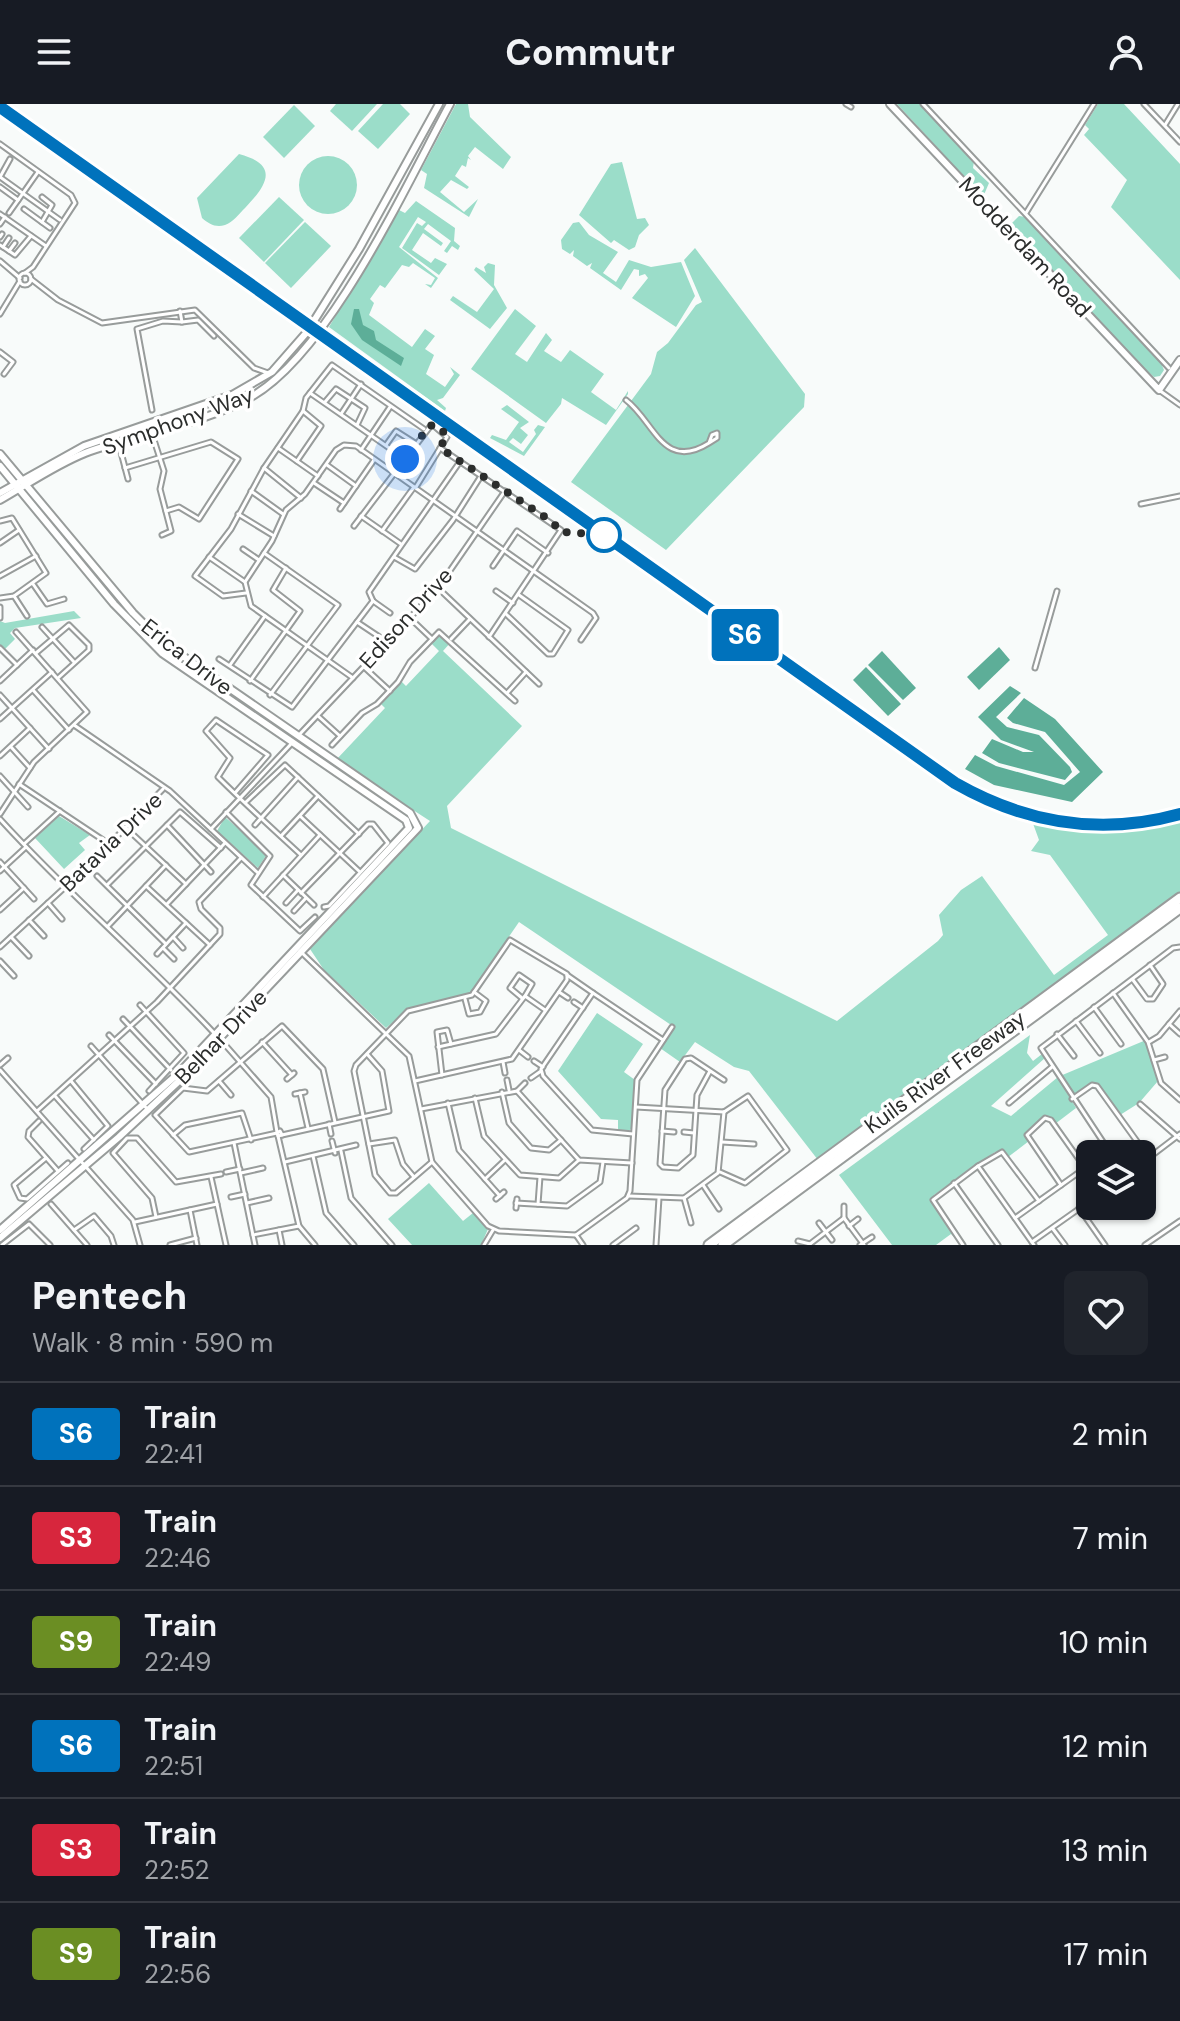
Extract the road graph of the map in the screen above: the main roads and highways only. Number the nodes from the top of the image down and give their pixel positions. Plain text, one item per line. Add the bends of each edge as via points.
1 (439, 104) edge
2 (450, 104) edge
3 (890, 104) edge
4 (1180, 357) edge
5 (1158, 389) junction
6 (0, 454) edge
7 (0, 466) edge
8 (20, 485) junction
9 (0, 493) edge
10 (0, 500) edge
11 (295, 740) junction
12 (414, 817) joint
13 (406, 820) joint
14 (1180, 898) edge
15 (1180, 908) edge
16 (300, 951) junction
17 (82, 1163) junction
18 (0, 1230) edge
19 (0, 1238) edge
20 (709, 1245) edge
21 (723, 1245) edge

1 - 8 main road, Symphony Way via 359,249 307,332 272,372 241,392 116,434
2 - 8 main road, Symphony Way via 376,240 295,363 245,400 76,457
3 - 5 main road, Modderdam Road
4 - 5 main road
4 - 5 main road
6 - 8 main road, Erica Drive
7 - 8 main road, Erica Drive
8 - 9 main road, Symphony Way
8 - 10 main road, Symphony Way
8 - 11 main road, Erica Drive via 143,636 183,669
11 - 12 main road, Erica Drive
11 - 13 main road, Erica Drive
12 - 16 main road, Belhar Drive via 416,833
13 - 16 main road, Belhar Drive via 406,835
14 - 20 highway, Kuils River Freeway
15 - 21 highway, Kuils River Freeway
16 - 17 main road, Belhar Drive via 146,1108
17 - 18 main road, Belhar Drive
17 - 19 main road, Belhar Drive

